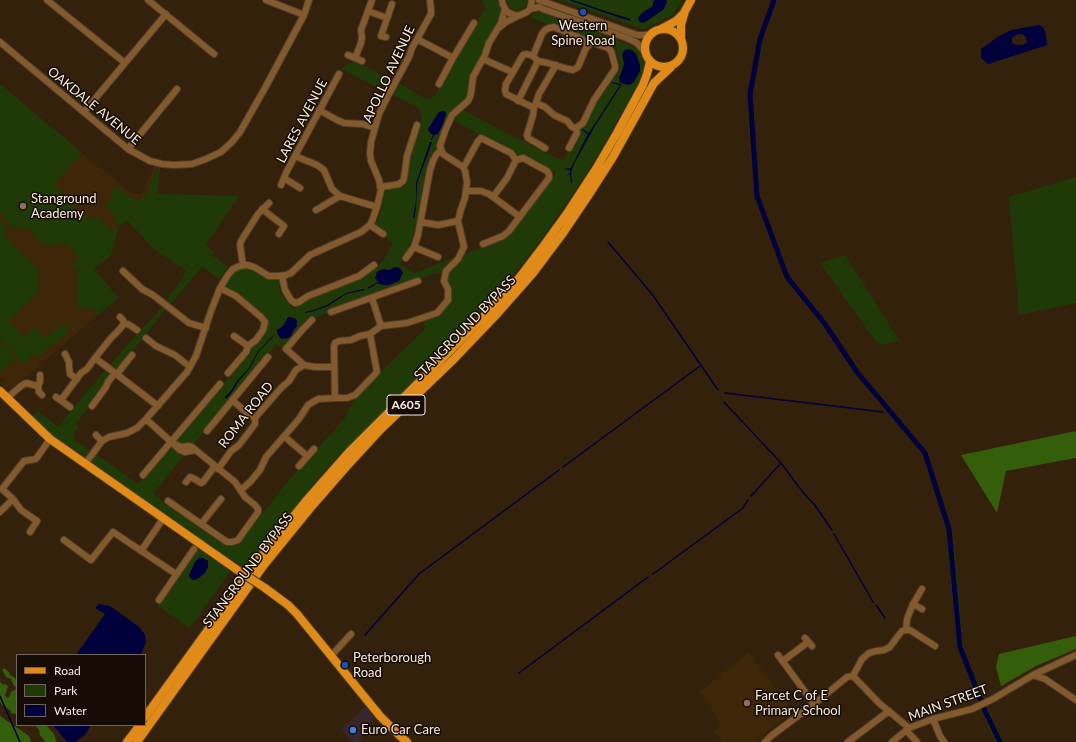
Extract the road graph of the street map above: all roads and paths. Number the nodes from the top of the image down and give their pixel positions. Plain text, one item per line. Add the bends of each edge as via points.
1 (47, 0) edge
2 (148, 0) edge
3 (266, 0) edge
4 (309, 0) edge
5 (372, 0) edge
6 (430, 0) edge
7 (502, 0) edge
8 (532, 0) edge
9 (540, 0) edge
10 (691, 0) edge
11 (392, 4) dead end
12 (505, 9) junction
13 (530, 9) junction
14 (368, 11) junction
15 (685, 11) junction
16 (166, 14) junction
17 (304, 15) junction
18 (518, 16) junction
19 (387, 18) junction
20 (474, 23) dead end
21 (661, 29) junction
22 (497, 30) junction
23 (652, 34) junction
24 (386, 37) dead end
25 (681, 37) junction
26 (416, 39) junction
27 (0, 42) edge
28 (588, 46) junction
29 (645, 52) junction
30 (214, 54) dead end
31 (533, 56) junction
32 (453, 58) junction
33 (483, 59) junction
34 (362, 61) dead end
35 (538, 61) junction
36 (650, 62) junction
37 (125, 64) junction
38 (556, 65) junction
39 (671, 67) junction
40 (512, 72) junction
41 (339, 74) dead end
42 (439, 84) dead end
43 (177, 89) dead end
44 (518, 101) junction
45 (535, 105) junction
46 (319, 110) junction
47 (84, 112) junction
48 (417, 125) dead end
49 (375, 128) junction
50 (576, 128) junction
51 (545, 148) dead end
52 (569, 148) dead end
53 (128, 149) junction
54 (441, 150) junction
55 (295, 156) junction
56 (516, 160) junction
57 (462, 167) junction
58 (284, 178) junction
59 (281, 186) dead end
60 (380, 187) junction
61 (300, 188) dead end
62 (467, 191) junction
63 (340, 196) junction
64 (492, 197) junction
65 (269, 203) dead end
66 (377, 207) junction
67 (262, 210) junction
68 (316, 210) dead end
69 (520, 217) junction
70 (421, 222) junction
71 (458, 222) junction
72 (370, 225) junction
73 (279, 234) dead end
74 (383, 234) dead end
75 (483, 244) dead end
76 (414, 247) junction
77 (438, 257) dead end
78 (406, 258) dead end
79 (243, 265) junction
80 (374, 265) dead end
81 (122, 271) dead end
82 (282, 276) junction
83 (418, 281) dead end
84 (220, 288) junction
85 (372, 298) junction
86 (331, 312) dead end
87 (120, 317) dead end
88 (312, 320) dead end
89 (124, 324) junction
90 (381, 326) junction
91 (206, 328) junction
92 (137, 330) dead end
93 (370, 334) junction
94 (234, 336) dead end
95 (146, 338) dead end
96 (248, 346) junction
97 (66, 354) dead end
98 (132, 354) dead end
99 (268, 357) dead end
100 (96, 358) junction
101 (304, 365) junction
102 (190, 367) junction
103 (334, 367) junction
104 (116, 373) junction
105 (228, 373) dead end
106 (40, 375) dead end
107 (77, 379) junction
108 (220, 384) dead end
109 (38, 386) junction
110 (0, 391) edge
111 (42, 395) dead end
112 (7, 398) junction
113 (335, 398) junction
114 (232, 400) junction
115 (92, 406) dead end
116 (158, 406) junction
117 (70, 407) dead end
118 (255, 418) junction
119 (146, 419) junction
120 (206, 431) dead end
121 (96, 435) dead end
122 (284, 436) junction
123 (50, 439) junction
124 (102, 441) junction
125 (173, 443) junction
126 (314, 449) dead end
127 (307, 456) junction
128 (84, 464) junction
129 (299, 466) dead end
130 (217, 468) junction
131 (143, 476) dead end
132 (186, 482) dead end
133 (241, 490) junction
134 (221, 498) dead end
135 (13, 499) junction
136 (168, 501) dead end
137 (0, 512) edge
138 (163, 519) junction
139 (201, 524) junction
140 (30, 532) dead end
141 (64, 540) dead end
142 (194, 549) dead end
143 (141, 550) junction
144 (176, 574) junction
145 (922, 589) dead end
146 (159, 600) dead end
147 (913, 604) junction
148 (922, 609) dead end
149 (906, 630) junction
150 (352, 634) dead end
151 (808, 642) dead end
152 (935, 646) dead end
153 (778, 655) dead end
154 (1076, 655) edge
155 (332, 656) junction
156 (783, 661) junction
157 (1046, 668) junction
158 (1033, 675) junction
159 (853, 676) junction
160 (1045, 679) junction
161 (1076, 700) edge
162 (814, 704) junction
163 (889, 711) junction
164 (146, 717) edge
165 (933, 720) junction
166 (139, 726) edge
167 (908, 729) junction
168 (127, 742) edge
169 (137, 742) edge
170 (407, 742) edge
171 (765, 742) edge
172 (848, 742) edge
173 (892, 742) edge
174 (917, 742) edge
175 (944, 742) edge

1 - 37 street
2 - 16 street
3 - 17 street
4 - 17 street, OAKDALE AVENUE
5 - 14 street
6 - 26 street, APOLLO AVENUE via 431,14
7 - 12 street
8 - 13 street
9 - 23 street via 637,35
10 - 15 main road
11 - 19 street
12 - 18 street via 510,14
12 - 22 street
13 - 18 street
13 - 29 street via 539,7 627,38 637,43
14 - 19 street
14 - 34 street via 361,30 361,43 352,56
15 - 21 main road via 676,21
15 - 25 main road
16 - 30 street
16 - 37 street
17 - 53 street, OAKDALE AVENUE via 249,118 232,142 221,152 192,164 174,165 150,161
18 - 22 street
19 - 24 street via 381,36
20 - 32 street via 465,32
21 - 23 main road
21 - 25 main road via 672,30
22 - 33 street
23 - 29 main road via 647,39
25 - 39 main road via 683,54
26 - 32 street
26 - 49 street, APOLLO AVENUE
27 - 47 street, OAKDALE AVENUE
28 - 31 street via 582,38 549,28 542,34
28 - 38 street via 578,67 573,70
28 - 50 street via 594,43 608,48 615,69 594,100 583,123
29 - 36 main road
31 - 35 street
31 - 40 street via 522,55
32 - 42 street via 441,75
33 - 40 street
33 - 54 street via 473,77 468,101 452,115 446,126 441,140
35 - 38 street
35 - 44 street
36 - 39 main road via 660,67
36 - 164 main road, STANGROUND BYPASS / A605 via 648,74 617,134 542,248 488,312 350,451 306,501 259,559
37 - 47 street
38 - 45 street
39 - 169 main road, STANGROUND BYPASS / A605 via 654,83 613,157 564,233 533,273 453,360 380,430 312,506 264,565
40 - 44 street via 505,90 506,94
41 - 46 street, LARES AVENUE
43 - 53 street
44 - 45 street via 530,106
45 - 50 street via 545,107
45 - 51 street via 526,136
46 - 49 street via 344,123
46 - 55 street, LARES AVENUE
47 - 53 street, OAKDALE AVENUE
48 - 60 street via 408,145 403,181
49 - 60 street, APOLLO AVENUE via 370,154
50 - 52 street via 577,133
54 - 57 street
54 - 70 street via 430,170
55 - 58 street, LARES AVENUE
55 - 63 street via 324,170 332,188
56 - 57 street via 511,153 481,138
56 - 64 street
56 - 69 street via 523,158 548,170 549,174 549,178
57 - 62 street via 466,176
58 - 59 street, LARES AVENUE
58 - 61 street, LARES AVENUE
60 - 66 street, APOLLO AVENUE
62 - 64 street via 481,191
62 - 71 street
63 - 66 street
63 - 68 street
64 - 69 street
65 - 67 street
66 - 72 street, APOLLO AVENUE
67 - 73 street via 284,226
67 - 79 street via 241,241
69 - 75 street via 509,232
70 - 71 street via 438,225
70 - 76 street
71 - 90 street via 464,247 458,259 446,271 444,281 448,289 448,300 437,314 407,323
72 - 74 street
72 - 82 street via 361,232 314,252 291,273
76 - 77 street
76 - 78 street
79 - 82 street via 254,267 269,276
79 - 84 street via 233,270
80 - 82 street via 350,281 308,296 299,302 291,300 285,290
81 - 91 street via 189,323
83 - 85 street
84 - 91 street
84 - 96 street via 236,296 265,322 256,340
85 - 86 street
85 - 90 street
87 - 89 street
88 - 101 street via 286,349
89 - 92 street
89 - 100 street
90 - 93 street
91 - 102 street
93 - 103 street via 335,343
93 - 113 street via 377,372 355,395
94 - 96 street
95 - 102 street
96 - 105 street
97 - 107 street via 70,374
98 - 104 street
99 - 114 street
100 - 104 street
100 - 107 street
101 - 103 street via 315,368
101 - 118 street, ROMA ROAD via 296,370
102 - 116 street
103 - 113 street
104 - 115 street
104 - 116 street
106 - 109 street
107 - 117 street via 59,398
108 - 125 street via 197,408
109 - 111 street
109 - 112 street via 26,383
110 - 112 main road
112 - 123 main road
113 - 122 street via 318,400 308,405
114 - 118 street
114 - 120 street
116 - 119 street
118 - 130 street, ROMA ROAD via 254,424 239,445
119 - 124 street via 137,428
119 - 125 street
121 - 124 street
122 - 127 street
122 - 133 street via 266,457 251,482
123 - 128 main road
123 - 135 street via 36,459 24,461 2,489
124 - 128 street
125 - 130 street via 189,446
125 - 131 street
126 - 127 street
127 - 129 street
128 - 138 main road
130 - 132 street, ROMA ROAD via 204,482 190,477
130 - 133 street
133 - 139 street via 258,508 258,512 238,540 227,542
134 - 139 street
135 - 137 street
135 - 140 street via 21,510 37,521
136 - 139 street
138 - 143 street
138 - 155 main road, bridge via 288,605
141 - 143 street via 91,560 113,532
142 - 144 street
143 - 144 street
144 - 146 street
145 - 147 street
147 - 148 street
147 - 149 street via 906,619
149 - 152 street
149 - 159 street via 902,631 890,647 869,653
150 - 155 street
151 - 156 street
153 - 156 street
154 - 157 street, MAIN STREET
155 - 170 main road via 380,716
156 - 162 street
157 - 158 street, MAIN STREET
157 - 160 street
158 - 160 street
158 - 165 street, MAIN STREET via 989,702
159 - 162 street via 847,677
159 - 163 street
160 - 161 street
162 - 171 street
163 - 167 street
163 - 172 street
165 - 167 street, MAIN STREET
165 - 175 street
166 - 168 main road
167 - 173 street, MAIN STREET
167 - 174 street

